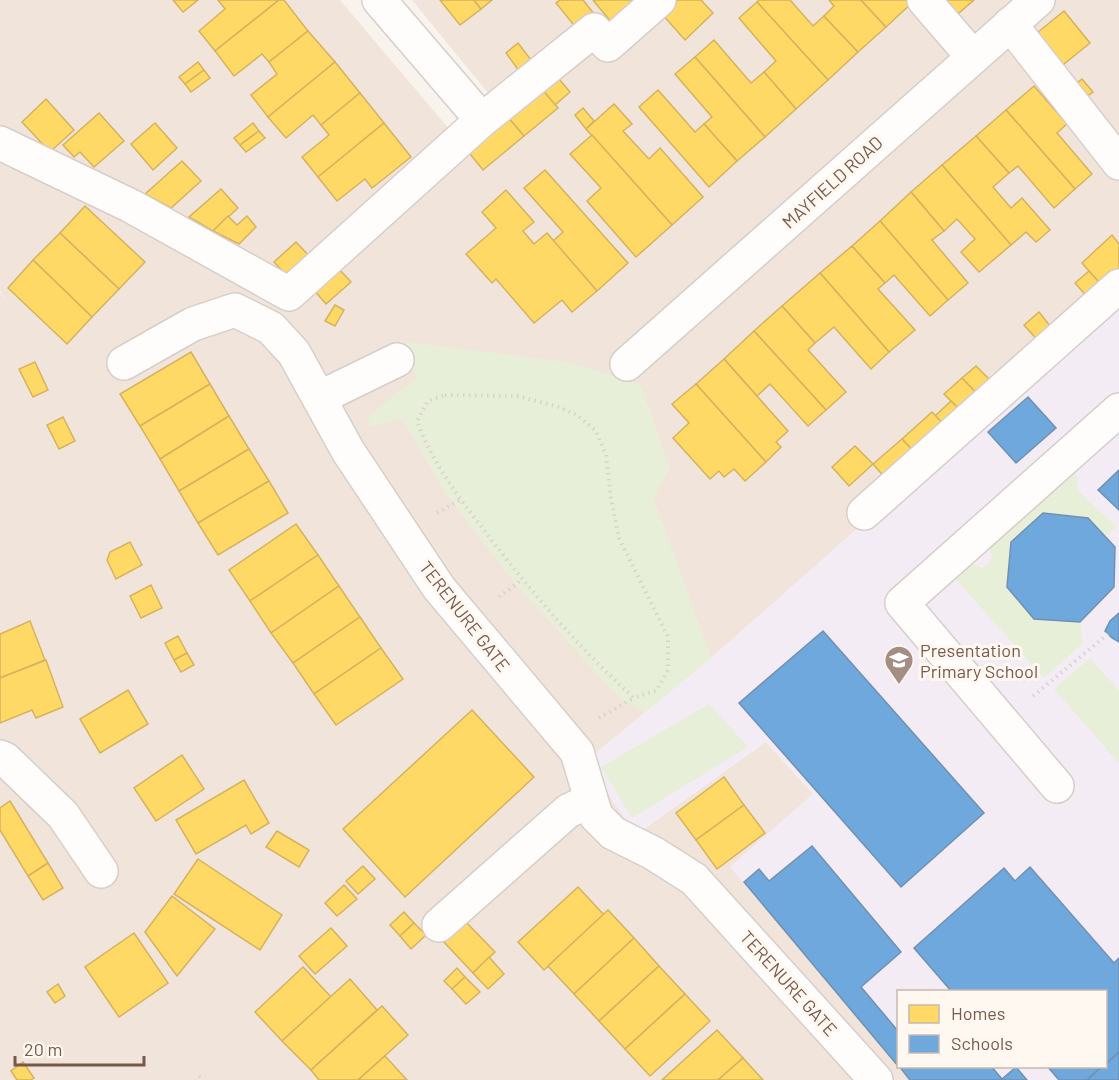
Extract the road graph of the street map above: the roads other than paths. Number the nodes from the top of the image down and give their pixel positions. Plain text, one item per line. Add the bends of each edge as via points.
1 (379, 0) edge
2 (659, 0) edge
3 (924, 0) edge
4 (1038, 0) edge
5 (1010, 24) junction
6 (973, 57) junction
7 (482, 120) junction
8 (0, 143) edge
9 (1119, 163) edge
10 (1119, 286) edge
11 (397, 360) dead end
12 (124, 363) dead end
13 (627, 364) dead end
14 (319, 398) junction
15 (1119, 410) edge
16 (864, 513) dead end
17 (0, 757) edge
18 (1057, 786) dead end
19 (591, 800) junction
20 (101, 871) dead end
21 (440, 925) dead end
22 (876, 1080) edge

1 - 7 street
2 - 7 street via 608,45 594,30
3 - 6 street
4 - 5 street, MAYFIELD ROAD
5 - 6 street, MAYFIELD ROAD
5 - 9 street
6 - 13 street, MAYFIELD ROAD
7 - 8 street via 289,294 131,206
10 - 16 street
11 - 14 street
12 - 14 street, TERENURE GATE via 193,324 235,310 271,328 294,353
14 - 19 street, TERENURE GATE via 348,451 439,588 577,752
15 - 18 street via 902,603
17 - 20 street via 63,815
19 - 21 street via 568,811
19 - 22 street, TERENURE GATE via 596,816 613,833 694,879

